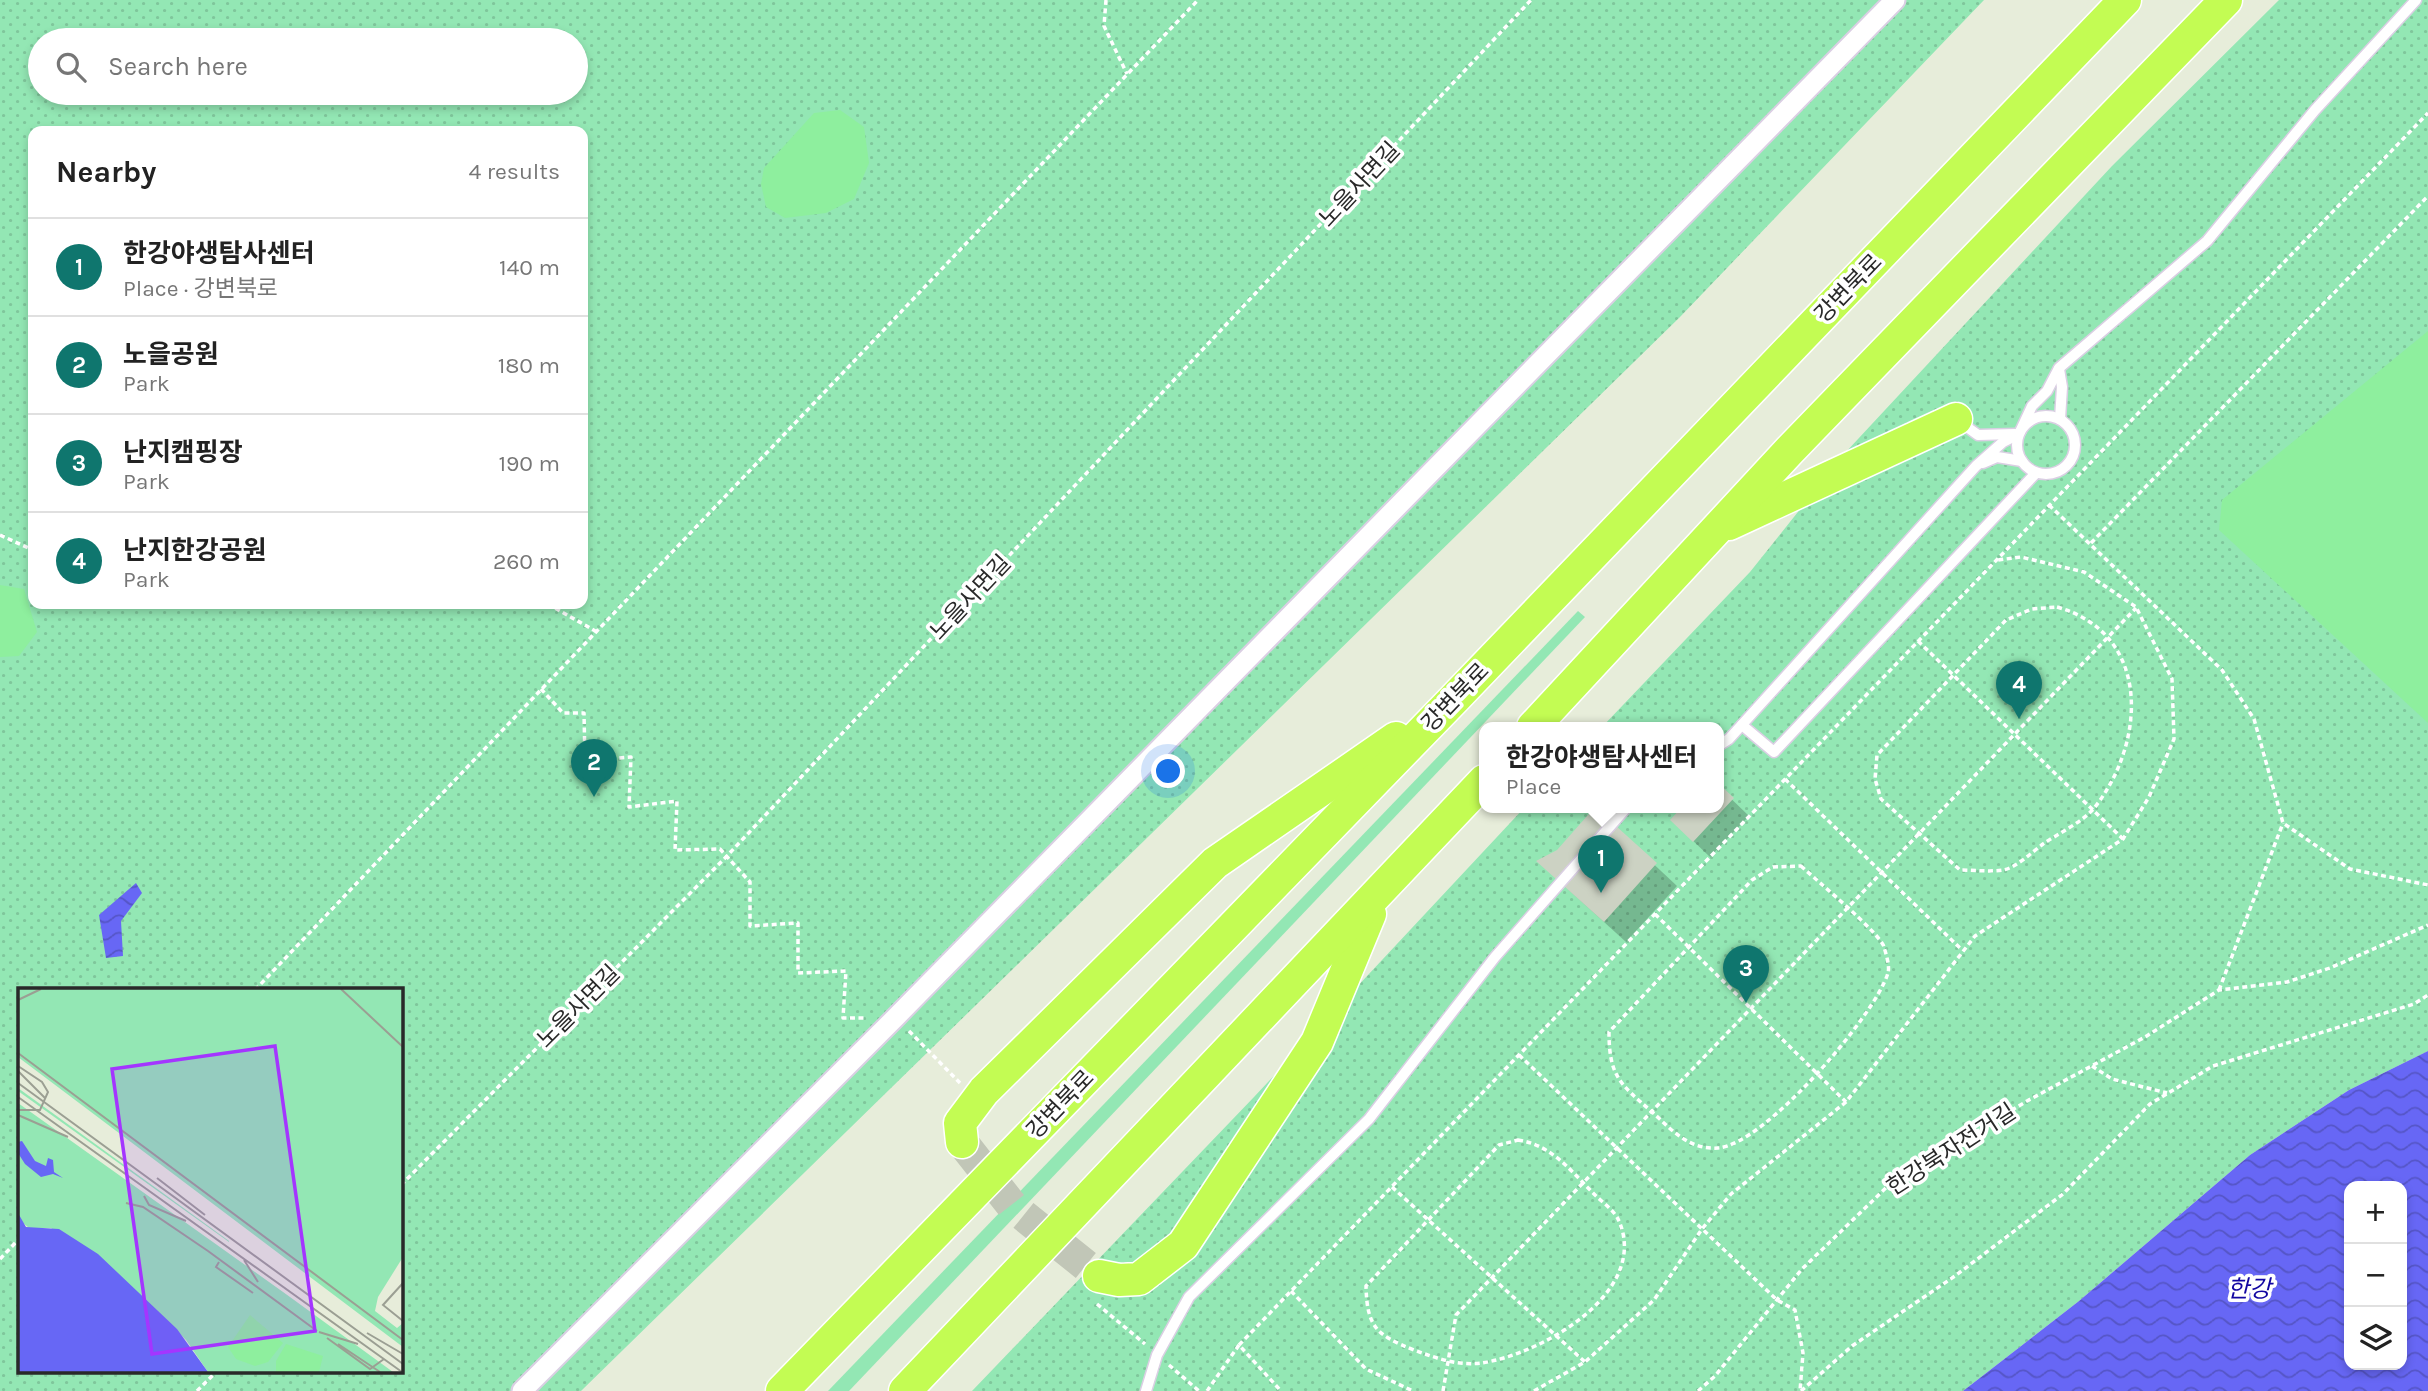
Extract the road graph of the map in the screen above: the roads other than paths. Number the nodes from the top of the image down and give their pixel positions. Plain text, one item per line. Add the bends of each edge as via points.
1 (1895, 0) edge
2 (2125, 0) edge
3 (2226, 0) edge
4 (2416, 0) edge
5 (2059, 369) junction
6 (1956, 419) joint
7 (2060, 419) junction
8 (2019, 434) junction
9 (2022, 461) junction
10 (1976, 466) junction
11 (2036, 472) junction
12 (1715, 530) junction
13 (1455, 698) junction
14 (1538, 722) edge
15 (1742, 725) junction
16 (1724, 741) edge
17 (1479, 785) edge
18 (1622, 813) edge
19 (1378, 895) junction
20 (962, 1142) dead end
21 (1096, 1288) road end
22 (522, 1391) edge
23 (782, 1391) edge
24 (905, 1391) edge
25 (1146, 1391) edge

1 - 22 street
2 - 13 highway, 강변북로
3 - 12 highway
4 - 5 lane via 2315,110 2207,242
5 - 7 lane
5 - 8 lane via 2048,391 2032,406
6 - 8 lane via 1978,435
6 - 12 highway
7 - 8 lane via 2032,419
7 - 11 lane via 2073,434 2074,453 2055,473
8 - 9 lane via 2016,443
8 - 10 lane
9 - 10 lane via 1997,457
9 - 11 lane
10 - 15 lane
11 - 15 lane via 1774,752
12 - 14 highway
13 - 20 highway via 1215,863 984,1091 960,1123
13 - 23 highway, 강변북로
15 - 16 lane
17 - 19 highway
18 - 25 lane via 1495,957 1369,1119 1189,1297 1157,1355
19 - 21 highway via 1317,1042 1183,1245 1139,1279
19 - 24 highway

